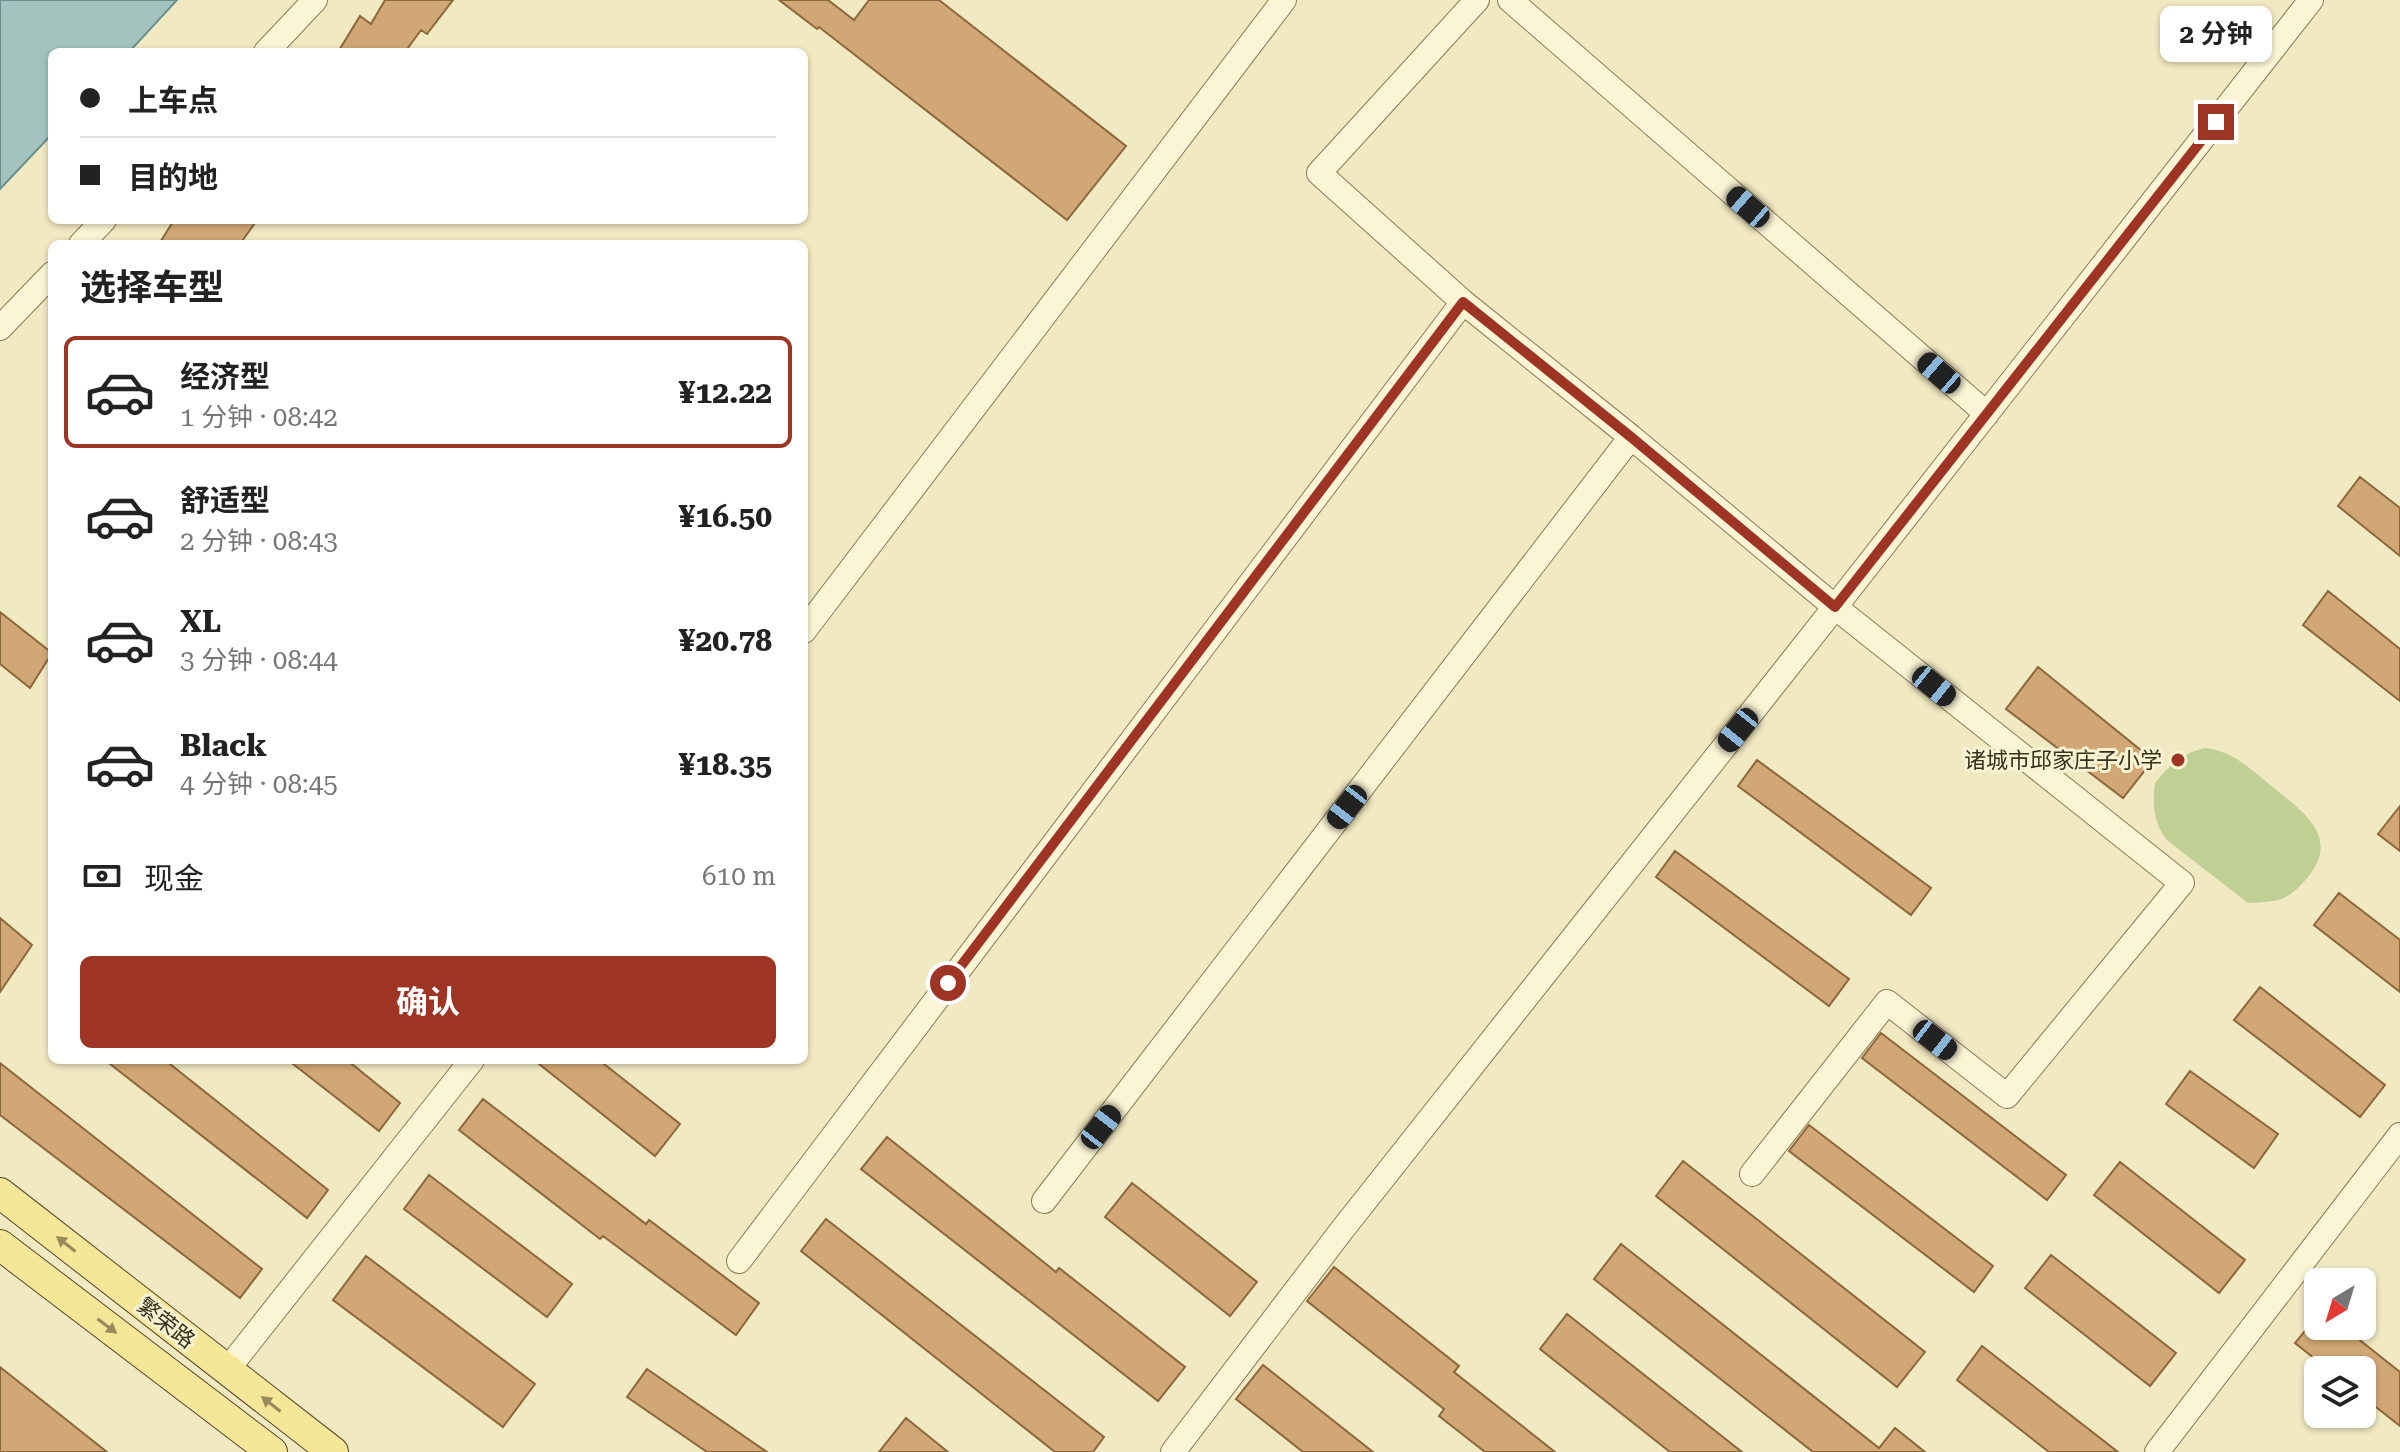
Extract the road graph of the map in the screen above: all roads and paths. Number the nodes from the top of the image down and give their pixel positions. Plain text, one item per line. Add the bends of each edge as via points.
1 (315, 0) edge
2 (1284, 0) edge
3 (1477, 0) edge
4 (1510, 0) edge
5 (2311, 0) edge
6 (270, 48) edge
7 (100, 224) edge
8 (85, 240) edge
9 (48, 278) edge
10 (1463, 302) junction
11 (0, 328) edge
12 (1987, 414) junction
13 (1631, 437) junction
14 (1835, 607) junction
15 (808, 626) edge
16 (469, 1064) edge
17 (2400, 1135) edge
18 (1752, 1174) dead end
19 (0, 1193) edge
20 (1044, 1201) dead end
21 (0, 1245) edge
22 (739, 1261) dead end
23 (227, 1370) junction
24 (272, 1452) edge
25 (333, 1452) edge
26 (1173, 1452) edge
27 (2157, 1452) edge

1 - 6 street
2 - 15 street
3 - 10 street via 1319,173
4 - 12 street
5 - 12 street
7 - 8 street
9 - 11 street
10 - 13 street
10 - 22 street
12 - 14 street
13 - 14 street
13 - 20 street
14 - 18 street via 2182,883 2007,1096 1887,1002
14 - 26 street
16 - 23 street
17 - 27 street
23 -> 19 main road, 繁荣路
21 -> 24 main road, 繁荣路
25 -> 23 main road, 繁荣路

